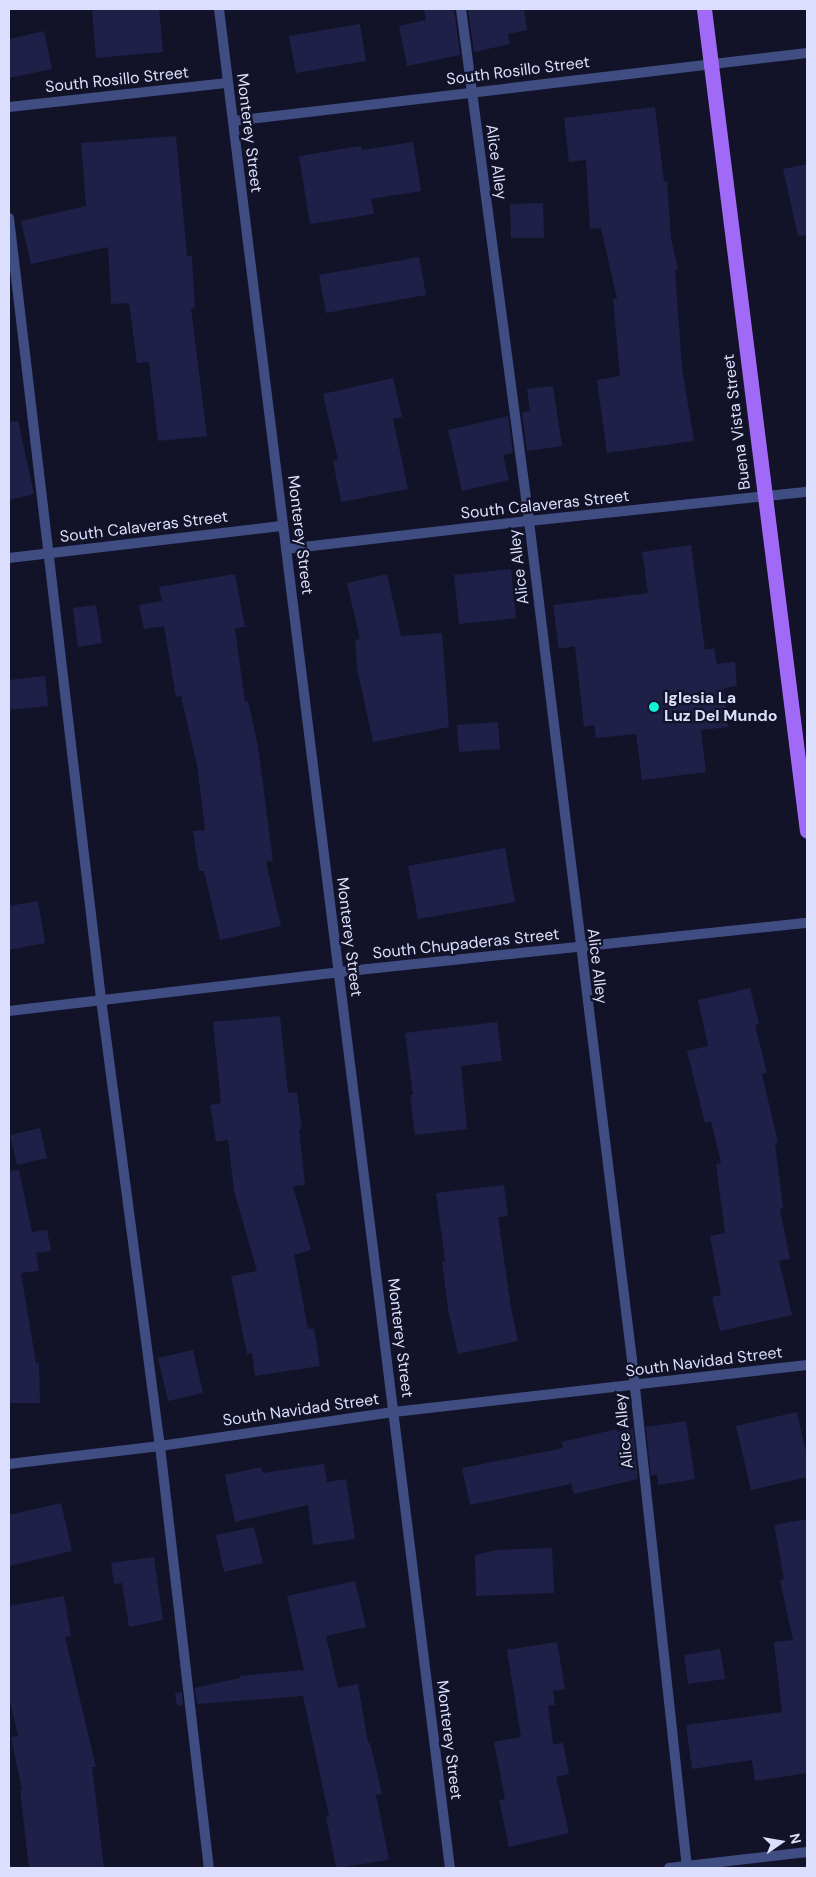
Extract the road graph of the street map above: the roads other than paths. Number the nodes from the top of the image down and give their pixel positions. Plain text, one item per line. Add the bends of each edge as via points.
1 (219, 9) edge
2 (461, 9) edge
3 (704, 9) edge
4 (807, 52) edge
5 (711, 63) junction
6 (228, 83) junction
7 (472, 91) junction
8 (9, 107) edge
9 (233, 121) junction
10 (9, 218) edge
11 (807, 492) edge
12 (764, 497) junction
13 (529, 521) junction
14 (283, 526) junction
15 (286, 549) junction
16 (49, 554) junction
17 (9, 558) edge
18 (806, 812) edge
19 (807, 832) edge
20 (807, 923) edge
21 (579, 947) junction
22 (339, 972) junction
23 (101, 1000) junction
24 (9, 1011) edge
25 (807, 1365) edge
26 (635, 1385) junction
27 (394, 1412) junction
28 (160, 1446) junction
29 (9, 1464) edge
30 (807, 1852) edge
31 (686, 1867) edge
32 (208, 1868) edge
33 (450, 1868) edge
34 (669, 1868) edge

1 - 6 street, Monterey Street
2 - 7 street, Alice Alley
3 - 5 main road, Buena Vista Street
4 - 5 street, South Rosillo Street
5 - 7 street, South Rosillo Street
5 - 12 main road, Buena Vista Street
6 - 8 street, South Rosillo Street
6 - 9 street, Monterey Street
7 - 9 street, South Rosillo Street
7 - 13 street, Alice Alley
9 - 14 street, Monterey Street
10 - 16 street
11 - 12 street, South Calaveras Street
12 - 13 street, South Calaveras Street
12 - 18 main road, Buena Vista Street
13 - 15 street, South Calaveras Street
13 - 21 street, Alice Alley
14 - 15 street, Monterey Street
14 - 16 street, South Calaveras Street
15 - 22 street, Monterey Street
16 - 17 street, South Calaveras Street
16 - 23 street
18 - 19 main road, Buena Vista Street
20 - 21 street, South Chupaderas Street
21 - 22 street, South Chupaderas Street
21 - 26 street, Alice Alley
22 - 23 street, South Chupaderas Street
22 - 27 street, Monterey Street
23 - 24 street, South Chupaderas Street
23 - 28 street
25 - 26 street, South Navidad Street
26 - 27 street, South Navidad Street
26 - 31 street, Alice Alley
27 - 28 street, South Navidad Street
27 - 33 street, Monterey Street
28 - 29 street, South Navidad Street
28 - 32 street
30 - 31 street
31 - 34 street

